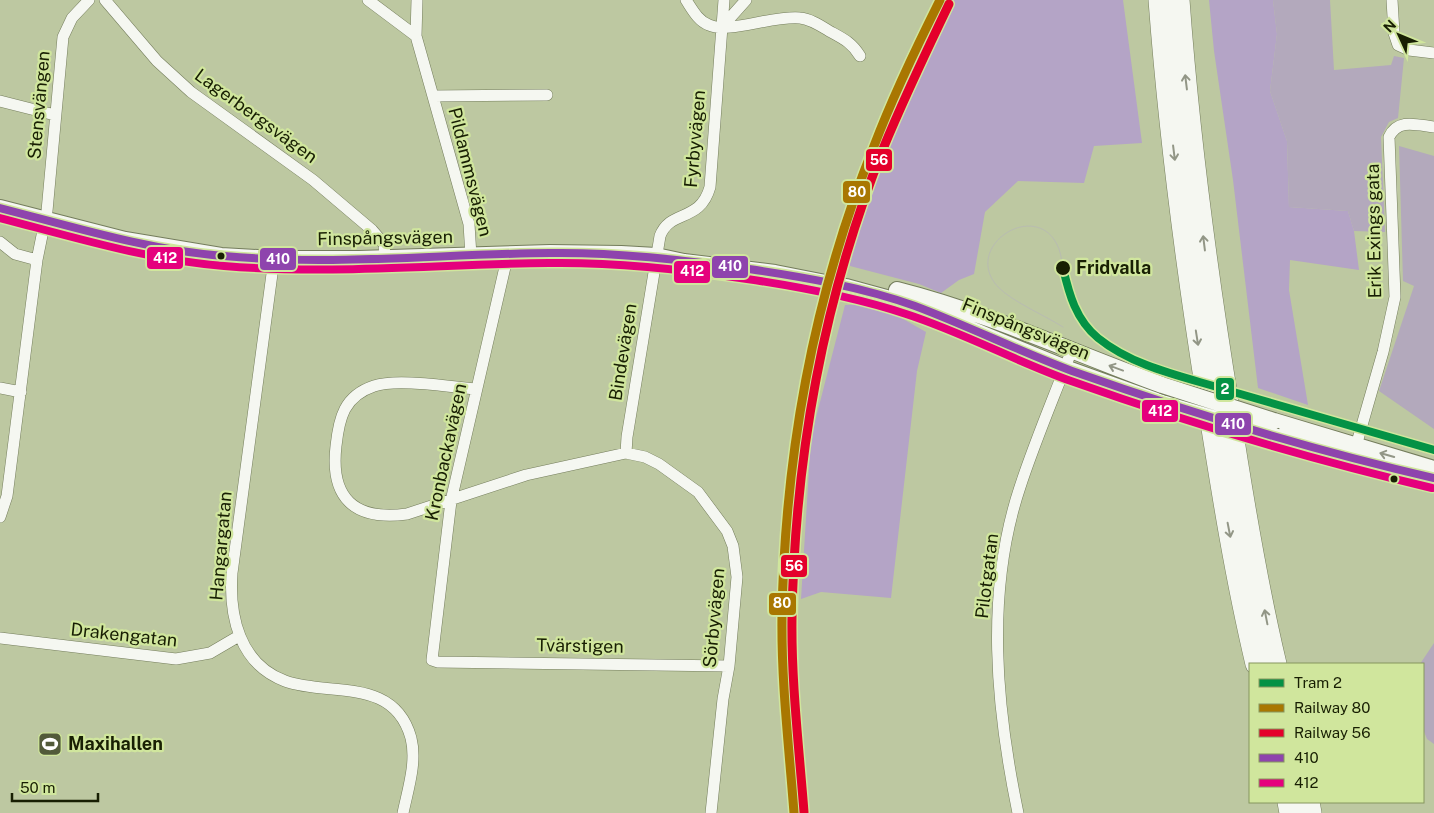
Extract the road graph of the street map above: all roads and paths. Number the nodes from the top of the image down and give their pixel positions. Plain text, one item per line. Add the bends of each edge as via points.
1 (89, 0) edge
2 (104, 0) edge
3 (368, 0) edge
4 (417, 0) edge
5 (686, 0) edge
6 (724, 0) edge
7 (746, 0) edge
8 (1159, 0) edge
9 (1179, 0) edge
10 (1392, 0) edge
11 (721, 28) junction
12 (416, 36) junction
13 (1434, 53) edge
14 (860, 56) dead end
15 (433, 96) junction
16 (547, 96) dead end
17 (0, 101) edge
18 (55, 115) junction
19 (1434, 127) edge
20 (0, 208) edge
21 (44, 221) junction
22 (0, 242) edge
23 (508, 254) junction
24 (471, 256) junction
25 (656, 256) junction
26 (385, 258) junction
27 (274, 259) junction
28 (37, 260) junction
29 (846, 282) junction
30 (1070, 352) junction
31 (1064, 368) junction
32 (0, 388) edge
33 (476, 389) junction
34 (21, 392) junction
35 (1354, 452) junction
36 (626, 453) junction
37 (1434, 469) edge
38 (1434, 478) edge
39 (451, 501) junction
40 (0, 517) edge
41 (239, 636) junction
42 (0, 638) edge
43 (432, 660) joint
44 (1256, 663) edge
45 (1276, 663) edge
46 (729, 666) junction
47 (403, 813) edge
48 (710, 813) edge
49 (1018, 813) edge

1 - 18 street, Stensvängen via 72,18 63,38
2 - 26 street, Lagerbergsvägen via 157,61 190,92 313,180 372,230 384,244
3 - 12 street
4 - 12 street, Pildammsvägen
5 - 11 street via 708,25
6 - 11 street, Fyrbyvägen
7 - 11 street
8 -> 44 highway via 1190,290 1220,482
45 -> 9 highway via 1239,475 1210,291
10 - 13 street via 1398,45
11 - 14 street via 761,20 808,19 851,43
11 - 25 street, Fyrbyvägen via 708,196 699,208 666,225
12 - 15 street, Pildammsvägen
15 - 16 street, Pildammsvägen
15 - 24 street, Pildammsvägen via 469,224
17 - 18 street
18 - 21 street, Stensvängen
19 - 35 street, Erik Exings gata via 1404,124 1390,137 1395,297 1384,352
20 - 21 main road, Finspångsvägen
21 - 27 main road, Finspångsvägen via 184,251
21 - 28 street, Stensvängen
22 - 28 street via 15,254
23 - 24 main road, Finspångsvägen
23 - 25 main road, Finspångsvägen
23 - 33 street, Kronbackavägen
24 - 26 main road, Finspångsvägen
25 - 29 main road, Finspångsvägen via 684,262 776,269
25 - 36 street, Bindevägen
26 - 27 main road, Finspångsvägen
27 - 41 street, Hangargatan via 231,589 233,618
28 - 34 street, Stensvängen
29 - 30 main road, Finspångsvägen via 935,300
29 - 31 main road, Finspångsvägen via 912,305
30 - 31 street, Pilotgatan
35 -> 30 main road, Finspångsvägen, bridge via 1274,421
31 - 35 main road, Finspångsvägen, bridge via 1165,404 1277,437
31 - 49 street, Pilotgatan via 1020,488 1007,540 999,596 998,660 1003,723
32 - 34 street
33 - 39 street, Kronbackavägen
33 - 39 street via 383,384 356,396 338,421 334,473 342,495 351,505 362,512 389,516
34 - 40 street, Stensvängen via 7,496
37 -> 35 main road, Finspångsvägen
35 - 38 main road, Finspångsvägen
36 - 39 street, Sörbyvägen via 526,475
36 - 46 street, Sörbyvägen via 645,457 688,484 708,504 727,531 734,546 737,576
39 - 43 street, Kronbackavägen
41 - 42 street, Drakengatan via 210,653 176,659
41 - 47 street, Hangargatan via 262,666 284,680 375,696 393,708 404,721 413,755
43 - 46 street, Tvärstigen
46 - 48 street, Sörbyvägen via 722,699

